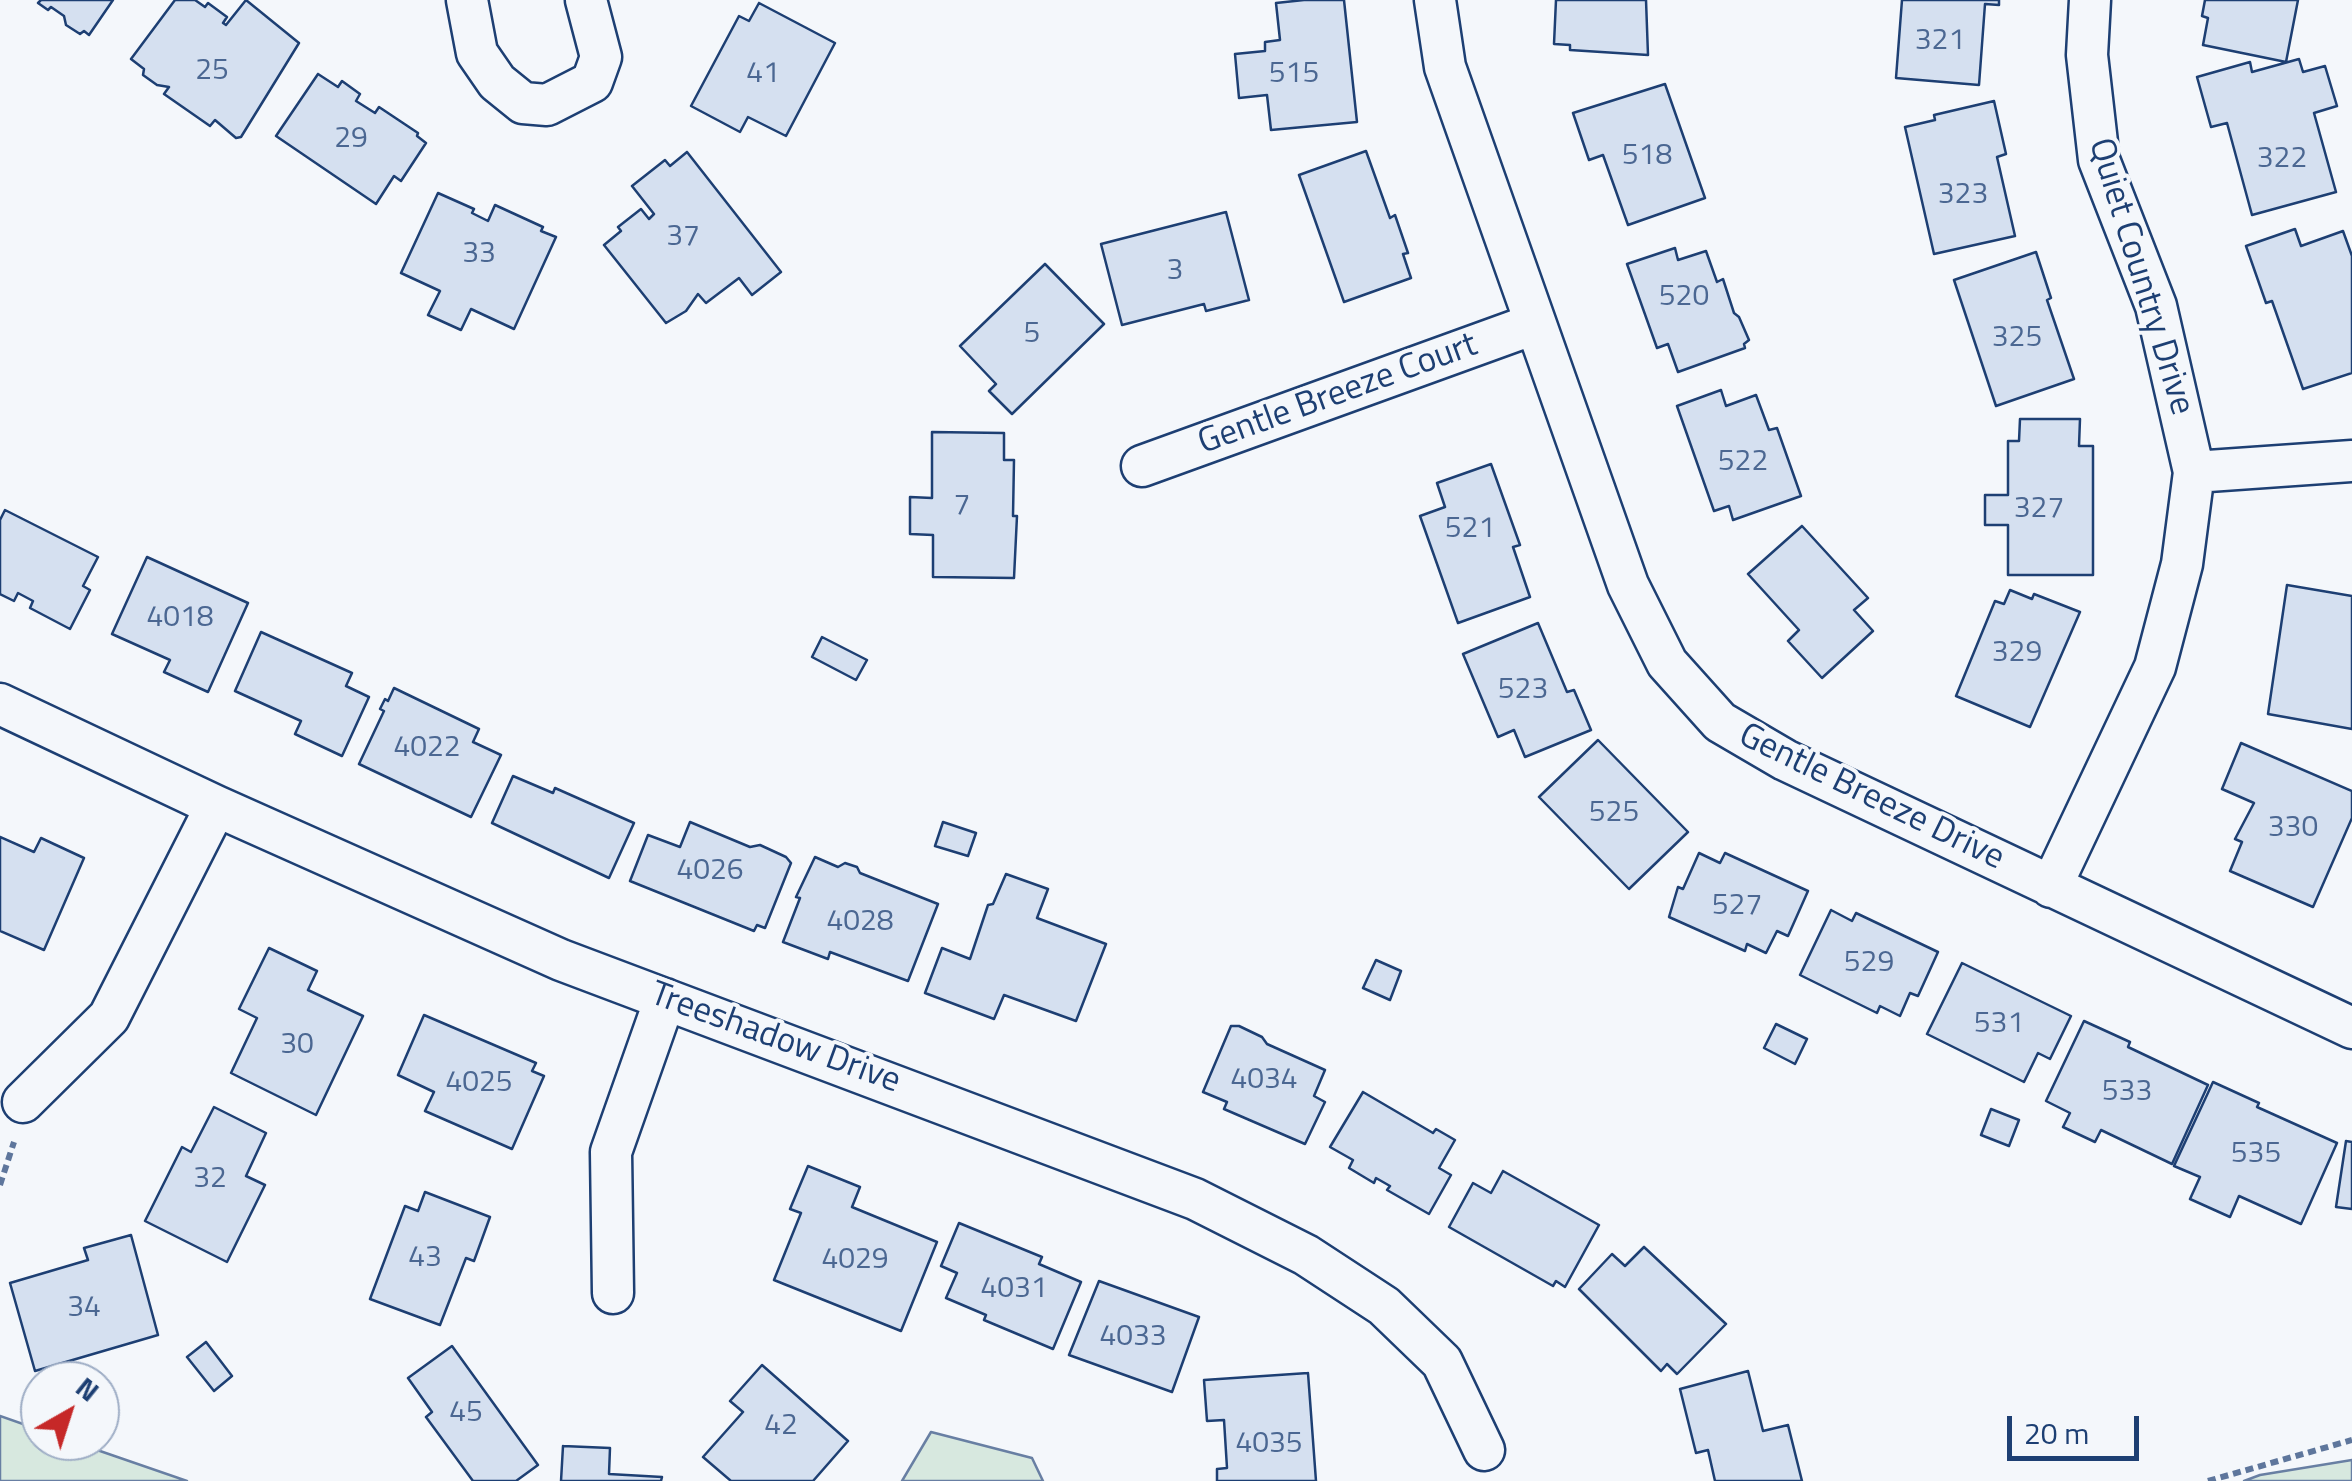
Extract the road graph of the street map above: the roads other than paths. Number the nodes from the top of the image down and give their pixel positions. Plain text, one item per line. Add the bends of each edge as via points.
1 (467, 0) edge
2 (586, 0) edge
3 (1434, 0) edge
4 (2090, 0) edge
5 (1534, 324) junction
6 (2352, 461) edge
7 (1142, 466) dead end
8 (2194, 472) junction
9 (0, 704) edge
10 (216, 806) junction
11 (2050, 887) junction
12 (665, 999) junction
13 (2352, 1028) edge
14 (24, 1102) dead end
15 (612, 1293) dead end
16 (1484, 1450) dead end

1 - 2 street via 477,53 497,82 523,104 548,105 592,82 602,58
3 - 5 street, Gentle Breeze Drive via 1446,67
4 - 8 street, Quiet Country Drive via 2086,55 2099,160 2156,306
5 - 7 street, Gentle Breeze Court
5 - 11 street, Gentle Breeze Drive via 1628,585 1667,663 1720,722 1784,760
6 - 8 street
8 - 11 street, Quiet Country Drive via 2182,564 2155,667
9 - 10 street, Treeshadow Drive
10 - 12 street, Treeshadow Drive via 561,960
10 - 14 street via 110,1017
11 - 13 street, Gentle Breeze Drive
12 - 15 street via 611,1152
12 - 16 street, Treeshadow Drive via 1196,1199 1306,1255 1384,1306 1442,1362

